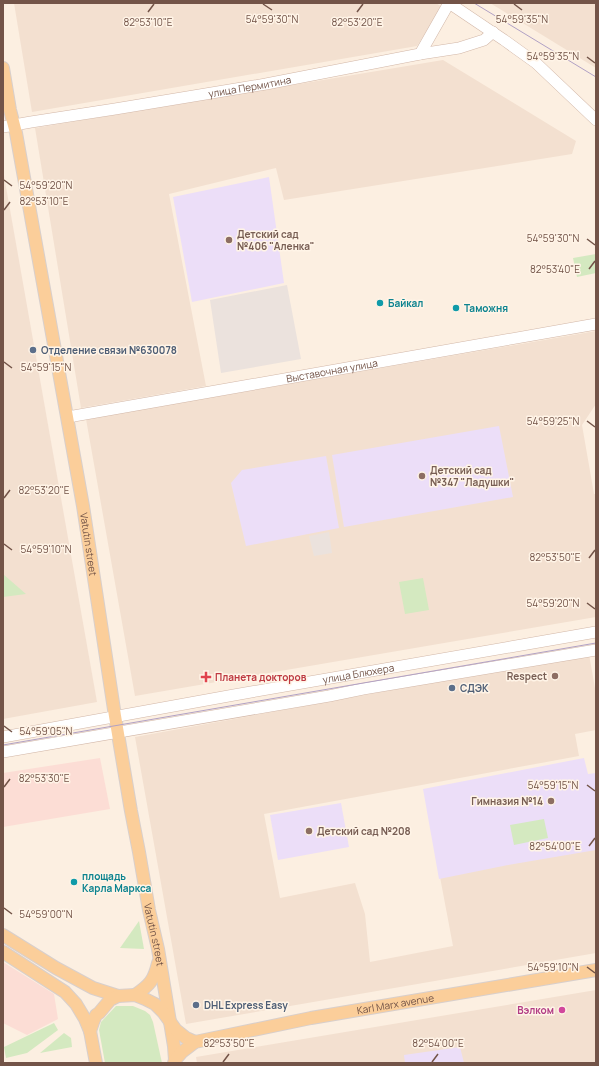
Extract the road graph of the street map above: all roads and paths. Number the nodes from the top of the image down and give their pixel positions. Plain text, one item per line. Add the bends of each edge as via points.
1 (449, 3) edge
2 (493, 32) junction
3 (420, 54) junction
4 (3, 68) edge
5 (596, 120) edge
6 (8, 126) edge
7 (596, 324) edge
8 (68, 417) junction
9 (596, 632) edge
10 (596, 650) edge
11 (115, 716) junction
12 (118, 732) junction
13 (3, 737) edge
14 (3, 752) edge
15 (3, 935) edge
16 (3, 952) edge
17 (159, 956) junction
18 (596, 970) edge
19 (135, 995) junction
20 (118, 996) junction
21 (170, 1022) junction
22 (90, 1031) junction
23 (195, 1042) junction
24 (175, 1062) edge
25 (96, 1063) edge

1 - 2 street
1 - 3 street
2 - 3 street, улица Пермитина via 484,40 459,48
2 - 5 street via 536,63
3 - 6 street, улица Пермитина via 266,84
4 - 6 main road, Vatutin street via 10,110
6 - 8 main road, Vatutin street
7 - 8 street, Выставочная улица
8 - 11 main road, Vatutin street
9 - 11 street, улица Блюхера
10 - 12 street, улица Блюхера
11 - 12 main road, Vatutin street
11 - 13 street, улица Блюхера
12 - 14 street, улица Блюхера
12 - 17 main road, Vatutin street
15 - 20 main road via 93,988
16 - 22 main road via 65,992 76,1004
17 - 19 main road via 153,980
17 - 21 main road, Vatutin street
18 - 23 main road, Karl Marx avenue via 311,1018
19 - 20 main road
19 - 21 main road via 155,1004
20 - 22 main road via 110,1000 96,1015
21 - 23 main road via 186,1038
21 - 24 main road, Vatutin street
22 - 25 main road
23 - 24 main road via 182,1052

